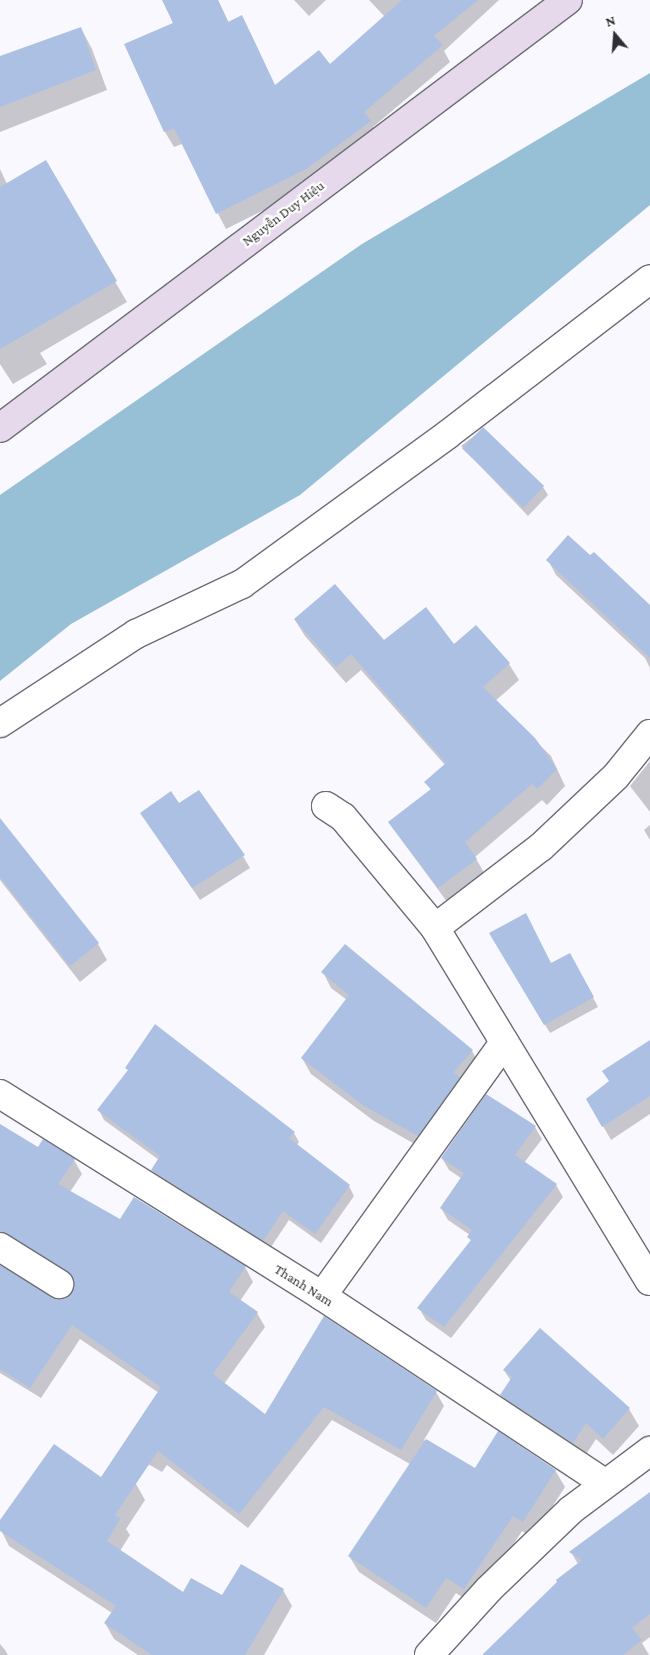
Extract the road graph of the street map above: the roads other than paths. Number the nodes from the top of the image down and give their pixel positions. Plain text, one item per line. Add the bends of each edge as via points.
1 (568, 0) edge
2 (650, 279) edge
3 (0, 428) edge
4 (0, 723) edge
5 (650, 734) edge
6 (326, 806) dead end
7 (435, 928) junction
8 (504, 1043) junction
9 (0, 1094) edge
10 (0, 1247) edge
11 (650, 1281) edge
12 (59, 1284) dead end
13 (322, 1296) junction
14 (650, 1451) edge
15 (604, 1483) junction
16 (429, 1655) edge

1 - 3 main road, Nguyễn Duy Hiệu
2 - 4 street via 447,435 242,584 136,634
5 - 7 street via 616,776 540,846
6 - 7 street via 344,817
7 - 8 street
8 - 11 street
8 - 13 street
9 - 13 street, Thanh Nam
10 - 12 street
13 - 15 street, Thanh Nam
14 - 15 street
15 - 16 street via 489,1589

